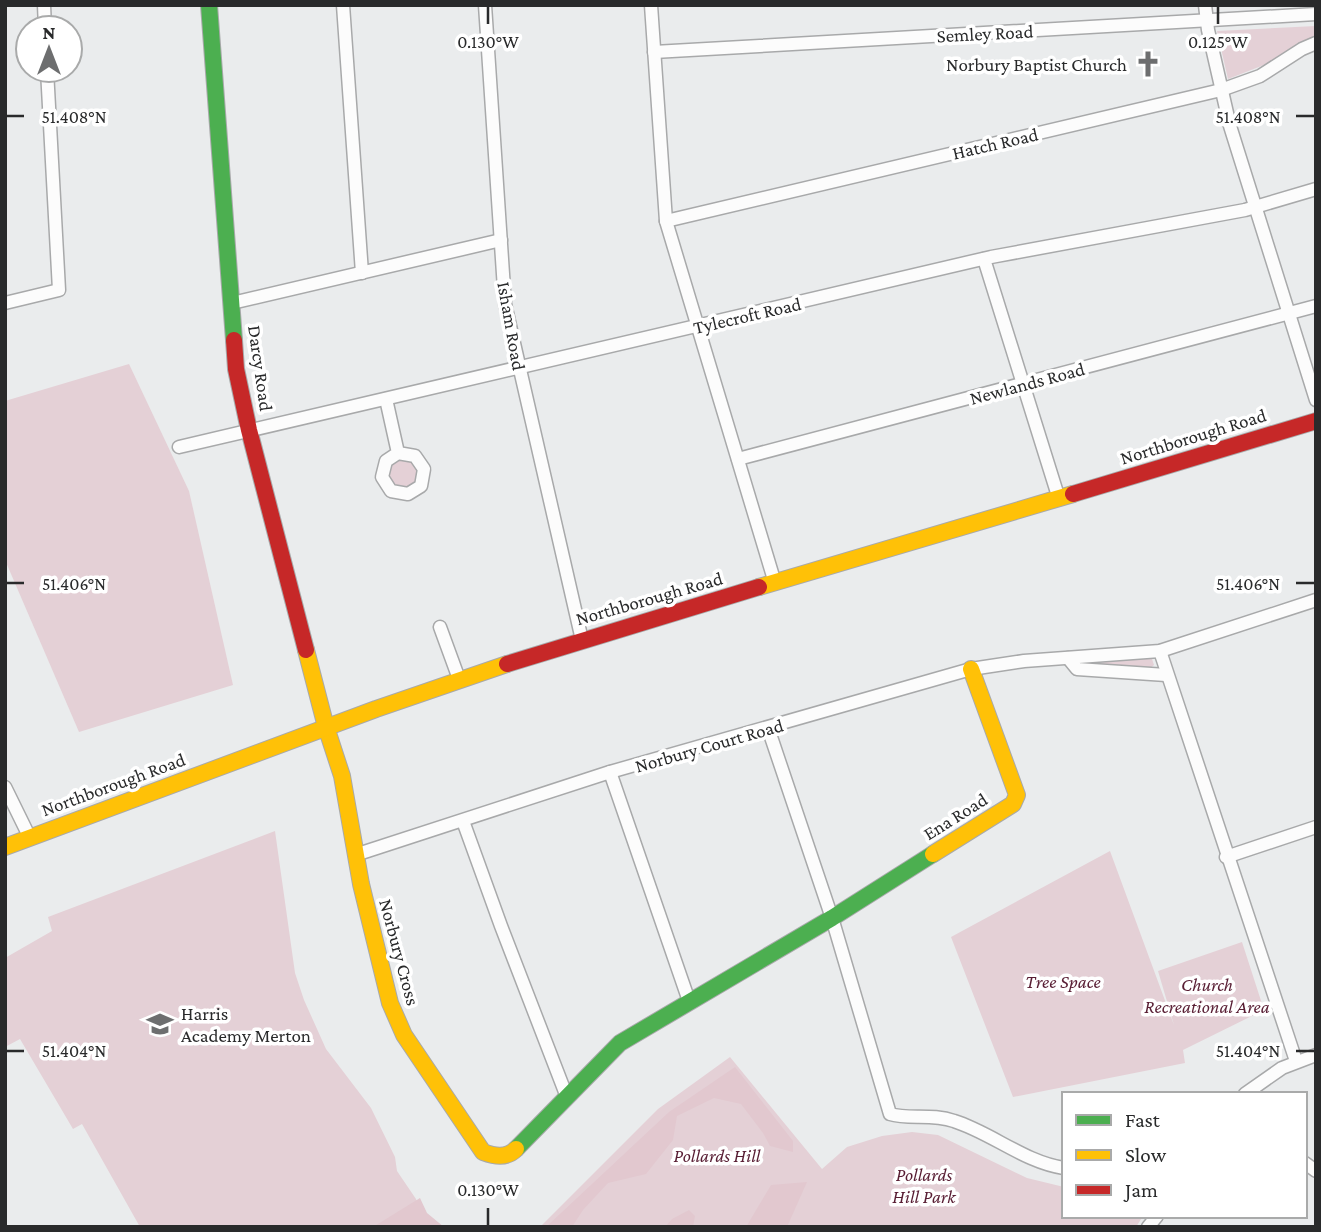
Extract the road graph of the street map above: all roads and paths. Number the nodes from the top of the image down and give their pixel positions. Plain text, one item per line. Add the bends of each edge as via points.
1 (209, 5) edge
2 (344, 5) edge
3 (485, 5) edge
4 (651, 5) edge
5 (1205, 5) edge
6 (1316, 14) edge
7 (1206, 20) junction
8 (1316, 43) edge
9 (654, 52) junction
10 (48, 84) edge
11 (1221, 90) junction
12 (1316, 189) edge
13 (1255, 208) junction
14 (666, 221) junction
15 (501, 240) junction
16 (984, 259) junction
17 (362, 273) junction
18 (5, 303) edge
19 (232, 303) junction
20 (1316, 306) edge
21 (1288, 314) junction
22 (697, 327) junction
23 (519, 368) junction
24 (1024, 384) junction
25 (386, 399) junction
26 (1316, 400) edge
27 (1316, 421) edge
28 (249, 430) junction
29 (179, 447) dead end
30 (398, 453) dead end
31 (738, 459) junction
32 (1059, 499) junction
33 (775, 583) junction
34 (1316, 600) edge
35 (440, 627) dead end
36 (582, 640) junction
37 (1160, 651) junction
38 (1068, 658) junction
39 (971, 669) junction
40 (1166, 676) junction
41 (459, 679) junction
42 (326, 727) junction
43 (768, 729) junction
44 (610, 772) junction
45 (5, 787) edge
46 (463, 821) junction
47 (1316, 827) edge
48 (30, 838) junction
49 (5, 847) edge
50 (355, 855) junction
51 (1226, 857) junction
52 (832, 918) junction
53 (689, 1001) junction
54 (1316, 1055) edge
55 (1296, 1062) junction
56 (1248, 1092) edge
57 (567, 1097) junction
58 (1062, 1167) edge

1 - 19 street, Darcy Road
2 - 17 street
3 - 15 street, Isham Road
4 - 9 street
5 - 7 street
6 - 7 street, Semley Road
7 - 9 street, Semley Road
7 - 11 street
8 - 11 street, Hatch Road via 1260,76
9 - 14 street
10 - 18 street via 59,290
11 - 13 street
11 - 14 street, Hatch Road
12 - 13 street, Tylecroft Road
13 - 16 street, Tylecroft Road
13 - 21 street
14 - 22 street
15 - 17 street
15 - 23 street, Isham Road via 505,304
16 - 22 street, Tylecroft Road
16 - 24 street
17 - 19 street
19 - 28 street, Darcy Road via 237,380
20 - 21 street, Newlands Road
21 - 24 street, Newlands Road
21 - 26 street
22 - 23 street, Tylecroft Road
22 - 31 street
23 - 25 street, Tylecroft Road
23 - 36 street, Isham Road
24 - 31 street, Newlands Road
24 - 32 street
25 - 28 street, Tylecroft Road
25 - 30 street
27 - 32 street, Northborough Road
28 - 29 street, Tylecroft Road
28 - 42 street, Darcy Road
31 - 33 street
32 - 33 street, Northborough Road
33 - 36 street, Northborough Road
34 - 37 street, Norbury Court Road
35 - 41 street
36 - 41 street, Northborough Road
37 - 38 street, Norbury Court Road
37 - 40 street
38 - 39 street, Norbury Court Road
38 - 40 street, Norbury Court Road via 1077,669
39 - 43 street, Norbury Court Road
39 - 52 street, Ena Road via 1016,801
40 - 51 street
41 - 42 street, Northborough Road
42 - 48 street, Northborough Road
42 - 50 street, Norbury Cross via 342,776
43 - 44 street, Norbury Court Road
43 - 52 street
44 - 46 street, Norbury Court Road
44 - 53 street
45 - 48 street
46 - 50 street, Norbury Court Road
46 - 57 street
47 - 51 street
48 - 49 street, Northborough Road
50 - 57 street, Norbury Cross via 398,1025 478,1147 496,1157 512,1153
51 - 55 street
52 - 53 street
52 - 58 street via 890,1115 956,1121 1028,1157
53 - 57 street via 613,1048
54 - 55 street
55 - 56 street

